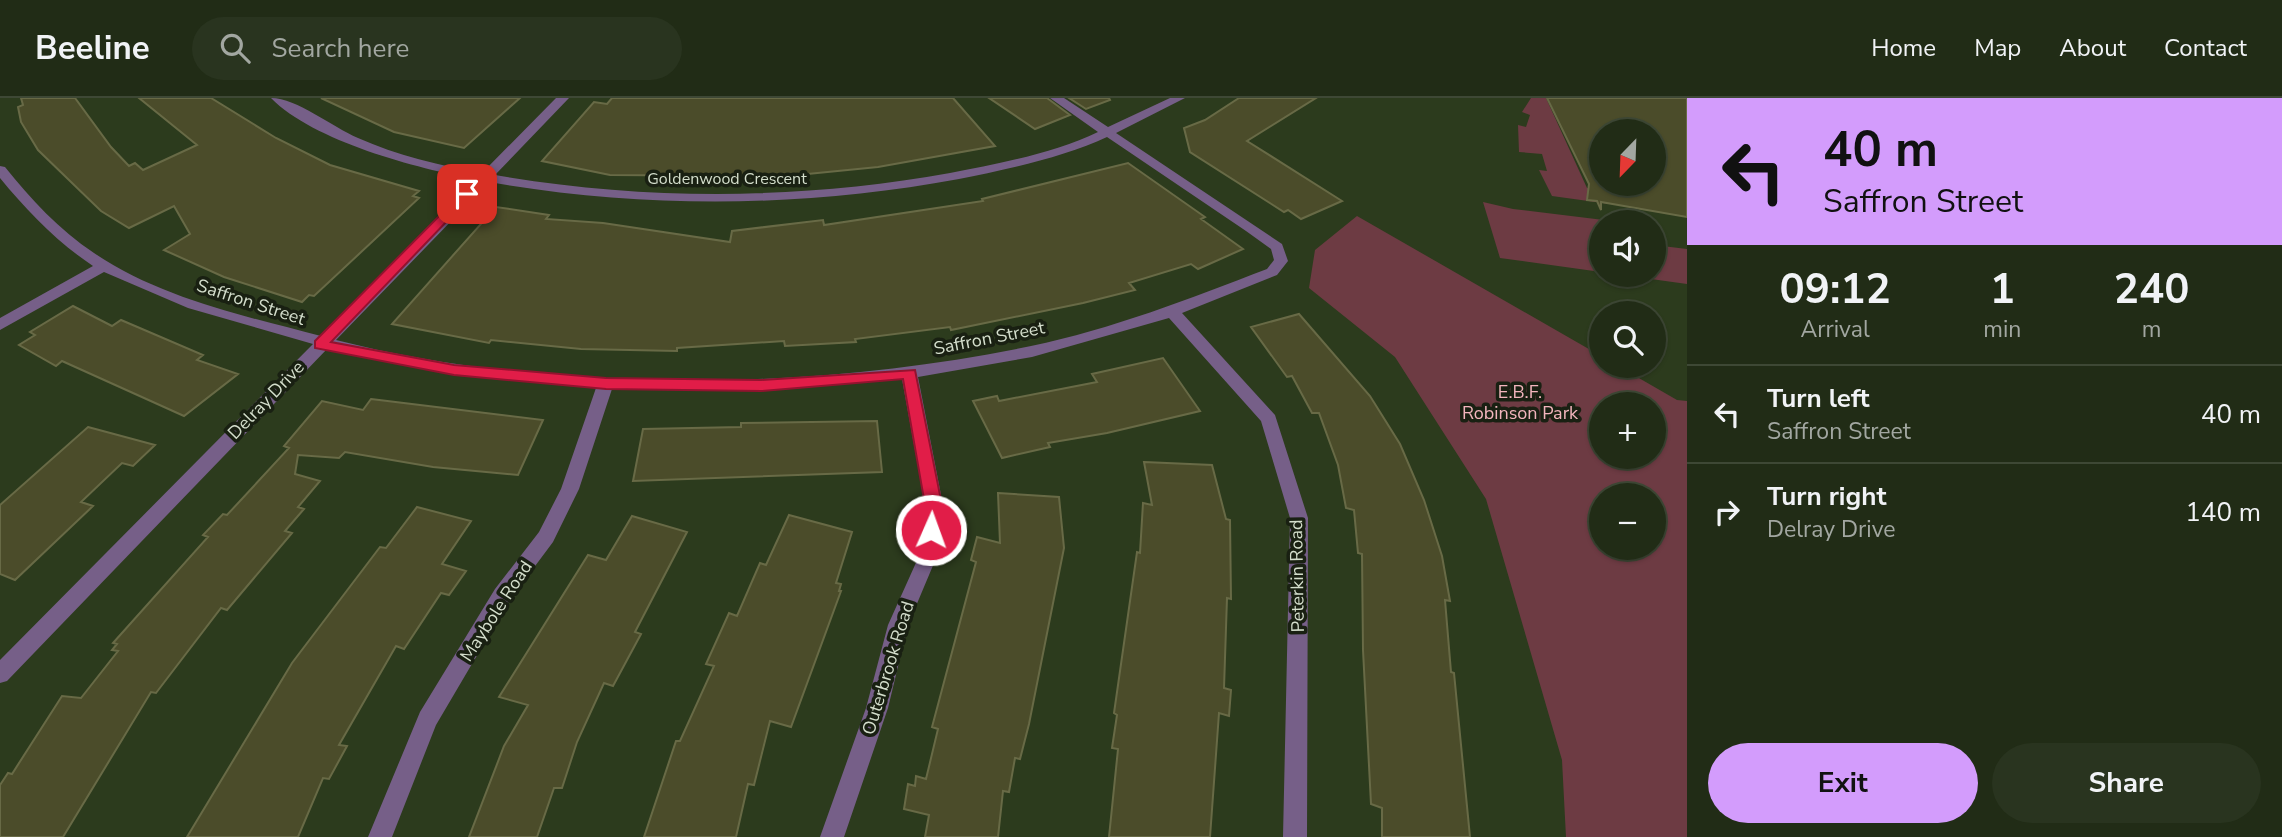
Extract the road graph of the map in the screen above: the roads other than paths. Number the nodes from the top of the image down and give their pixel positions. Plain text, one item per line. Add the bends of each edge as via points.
1 (277, 98) edge
2 (563, 98) edge
3 (1056, 98) edge
4 (1179, 98) edge
5 (1108, 133) junction
6 (0, 170) edge
7 (483, 178) junction
8 (103, 266) junction
9 (1174, 314) junction
10 (0, 325) edge
11 (320, 345) junction
12 (909, 373) junction
13 (606, 383) junction
14 (0, 674) edge
15 (380, 837) edge
16 (832, 837) edge
17 (1295, 837) edge

1 - 7 street, Goldenwood Crescent via 311,121 364,145
2 - 7 street, Delray Drive
3 - 5 street, Saffron Street
4 - 5 street, Goldenwood Crescent
5 - 7 street, Goldenwood Crescent via 1032,159 939,179 815,196 722,199 598,193
5 - 9 street, Saffron Street via 1277,247 1281,261 1272,272
6 - 8 street, Saffron Street via 60,232
7 - 11 street, Delray Drive
8 - 10 street
8 - 11 street, Saffron Street via 189,303
9 - 12 street, Saffron Street via 1062,344
9 - 17 street, Peterkin Road via 1269,419 1299,518
11 - 13 street, Saffron Street via 454,370
11 - 14 street, Delray Drive
12 - 13 street, Saffron Street via 761,385
12 - 16 street, Outerbrook Road via 934,505 928,556 898,625 877,708
13 - 15 street, Maybole Road via 570,489 546,537 502,595 428,719

